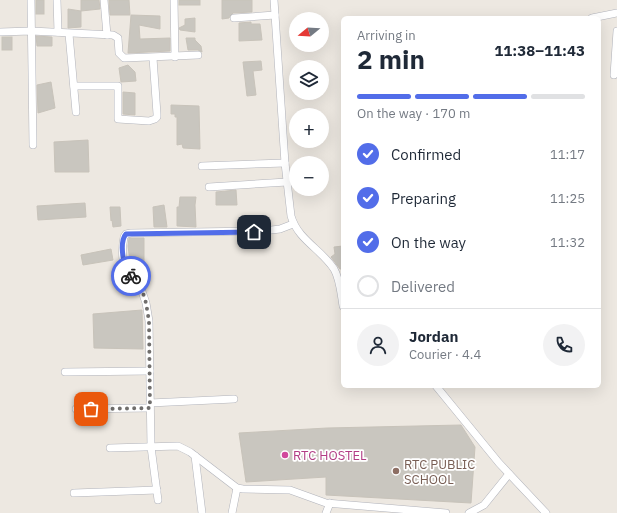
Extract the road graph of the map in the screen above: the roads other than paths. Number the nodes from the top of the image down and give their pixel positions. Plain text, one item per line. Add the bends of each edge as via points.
1 (31, 0) edge
2 (57, 0) edge
3 (104, 0) edge
4 (174, 0) edge
5 (274, 0) edge
6 (617, 13) edge
7 (275, 15) junction
8 (601, 16) edge
9 (234, 18) dead end
10 (31, 31) junction
11 (617, 31) edge
12 (0, 32) edge
13 (58, 32) junction
14 (69, 34) junction
15 (107, 35) junction
16 (198, 55) dead end
17 (175, 57) junction
18 (153, 58) junction
19 (614, 75) dead end
20 (74, 86) junction
21 (76, 112) dead end
22 (33, 145) dead end
23 (285, 163) junction
24 (202, 166) dead end
25 (287, 182) junction
26 (209, 187) dead end
27 (293, 224) junction
28 (341, 297) edge
29 (150, 371) junction
30 (65, 372) dead end
31 (438, 388) edge
32 (234, 399) dead end
33 (150, 406) junction
34 (76, 409) dead end
35 (151, 447) junction
36 (110, 448) dead end
37 (195, 456) junction
38 (509, 474) junction
39 (237, 488) junction
40 (157, 490) junction
41 (74, 493) dead end
42 (158, 500) dead end
43 (330, 503) junction
44 (202, 513) edge
45 (232, 513) edge
46 (326, 513) edge
47 (446, 513) edge
48 (469, 513) edge
49 (546, 513) edge

1 - 10 street
2 - 13 street
3 - 15 street
4 - 17 street
5 - 7 street
6 - 8 street
7 - 9 street
7 - 23 street
10 - 12 street
10 - 13 street
10 - 22 street
11 - 19 street
13 - 14 street
14 - 15 street
14 - 20 street
15 - 18 street via 118,38 119,53 124,58
16 - 17 street
17 - 18 street
18 - 20 street via 157,117 152,121 118,119 118,86
20 - 21 street
23 - 24 street
23 - 25 street
25 - 26 street
25 - 27 street
27 - 28 street via 302,238 335,271
27 - 29 street via 263,231 126,234 123,242 124,267 130,276 140,283 148,313
29 - 30 street
29 - 33 street
31 - 38 street
32 - 33 street
33 - 34 street
33 - 35 street
35 - 36 street
35 - 37 street via 178,446
35 - 40 street
37 - 39 street
37 - 44 street
38 - 48 street via 484,505
38 - 49 street
39 - 43 street via 297,492
39 - 45 street
40 - 41 street
40 - 42 street
43 - 46 street
43 - 47 street

